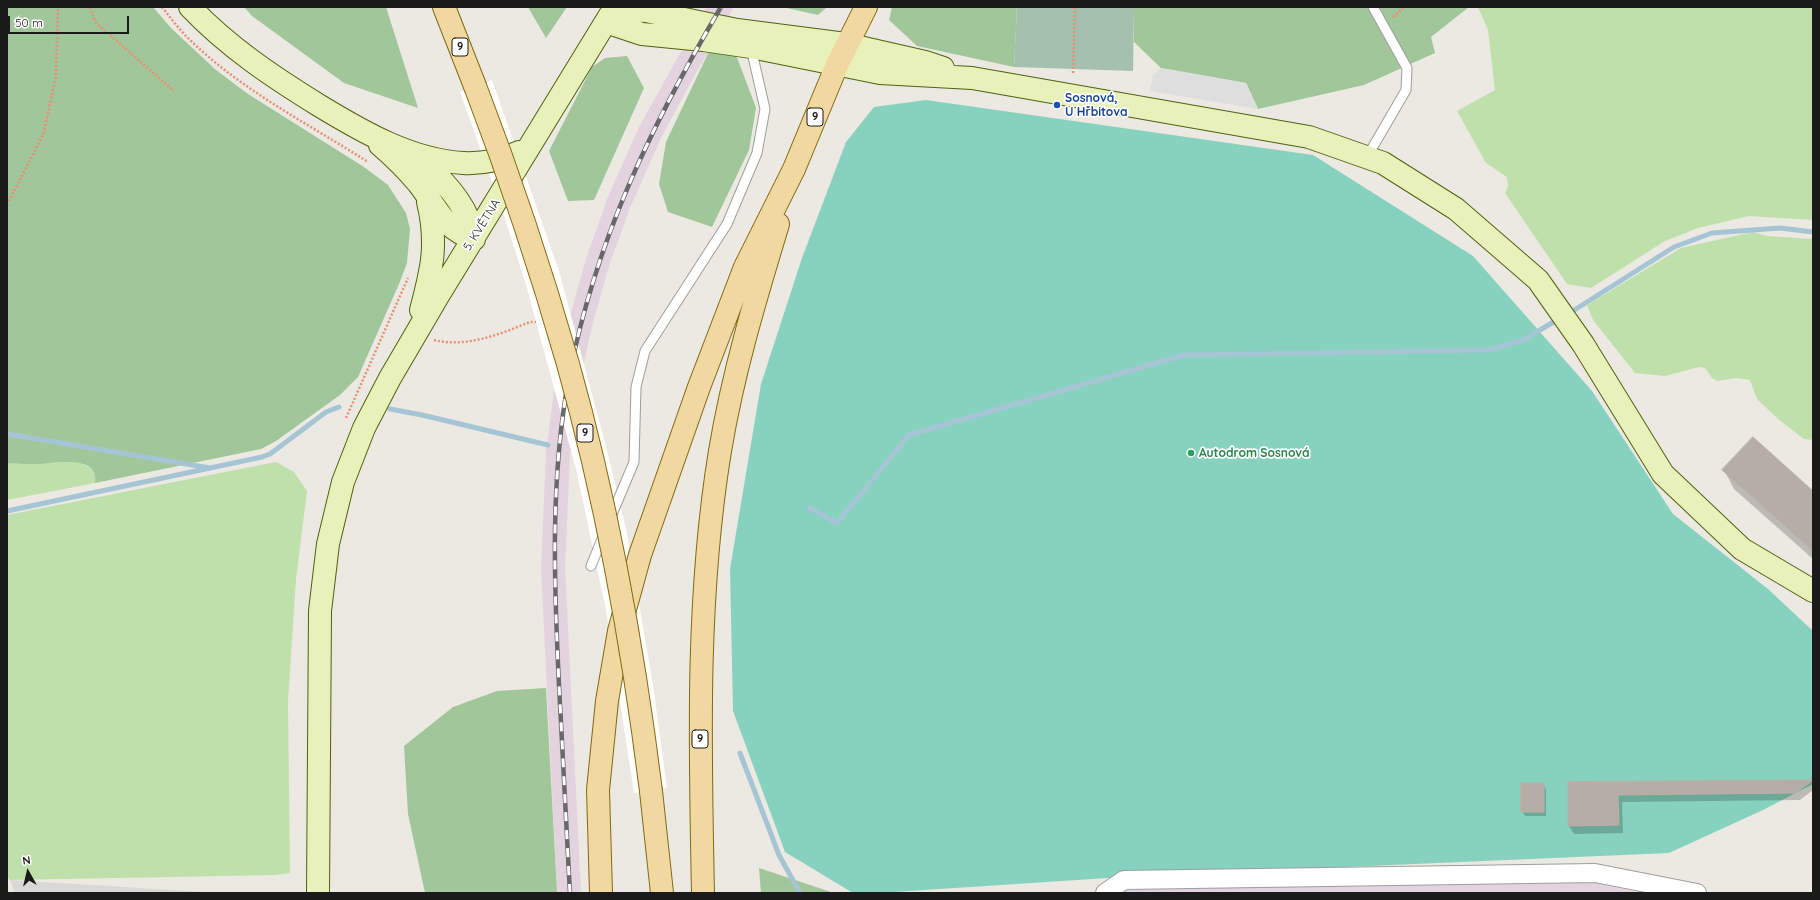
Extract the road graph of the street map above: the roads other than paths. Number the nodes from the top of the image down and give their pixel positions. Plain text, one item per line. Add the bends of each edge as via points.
1 (190, 7) edge
2 (444, 7) edge
3 (866, 7) edge
4 (1373, 7) edge
5 (658, 11) edge
6 (610, 15) edge
7 (846, 44) junction
8 (751, 48) junction
9 (837, 65) junction
10 (972, 78) junction
11 (370, 135) junction
12 (531, 146) junction
13 (404, 149) junction
14 (1367, 157) junction
15 (794, 169) junction
16 (426, 195) junction
17 (474, 239) junction
18 (415, 335) junction
19 (591, 566) dead end
20 (1813, 591) edge
21 (318, 893) edge
22 (601, 893) edge
23 (662, 893) edge
24 (703, 893) edge
25 (1105, 893) edge
26 (1697, 893) edge

1 - 11 street via 262,69
2 - 23 main road, 9, bridge via 516,196 582,418 610,536 638,689
3 - 7 main road, 9
4 - 14 lane via 1406,68 1406,90
5 - 6 street via 628,10
5 - 7 street via 737,30
6 - 8 street via 642,34
6 - 12 street, 5. KVĚTNA
7 - 9 main road, 9
7 - 10 street via 925,62
8 - 9 street
8 - 19 lane via 765,109 757,153 727,224 645,350 636,387 634,462
9 - 10 street via 880,74
9 - 15 main road, 9
10 - 14 street via 1309,137
11 - 13 street
11 - 16 street via 400,163
12 - 13 street via 502,158 480,163 449,161
12 - 17 street, 5. KVĚTNA
13 - 17 street via 430,168 455,197 468,218
14 - 20 street via 1383,163 1456,209 1538,280 1583,344 1663,474 1742,549
15 - 22 main road, 9 via 745,267 699,387 640,555 619,631 607,701 598,790
15 - 24 main road, 9 via 745,332 720,452 708,540 700,679
16 - 17 street via 447,224
16 - 18 street via 433,231 434,258
17 - 18 street, 5. KVĚTNA
18 - 21 street, 5. KVĚTNA via 371,413 356,446 334,511 321,588
25 - 26 street via 1124,880 1595,873

